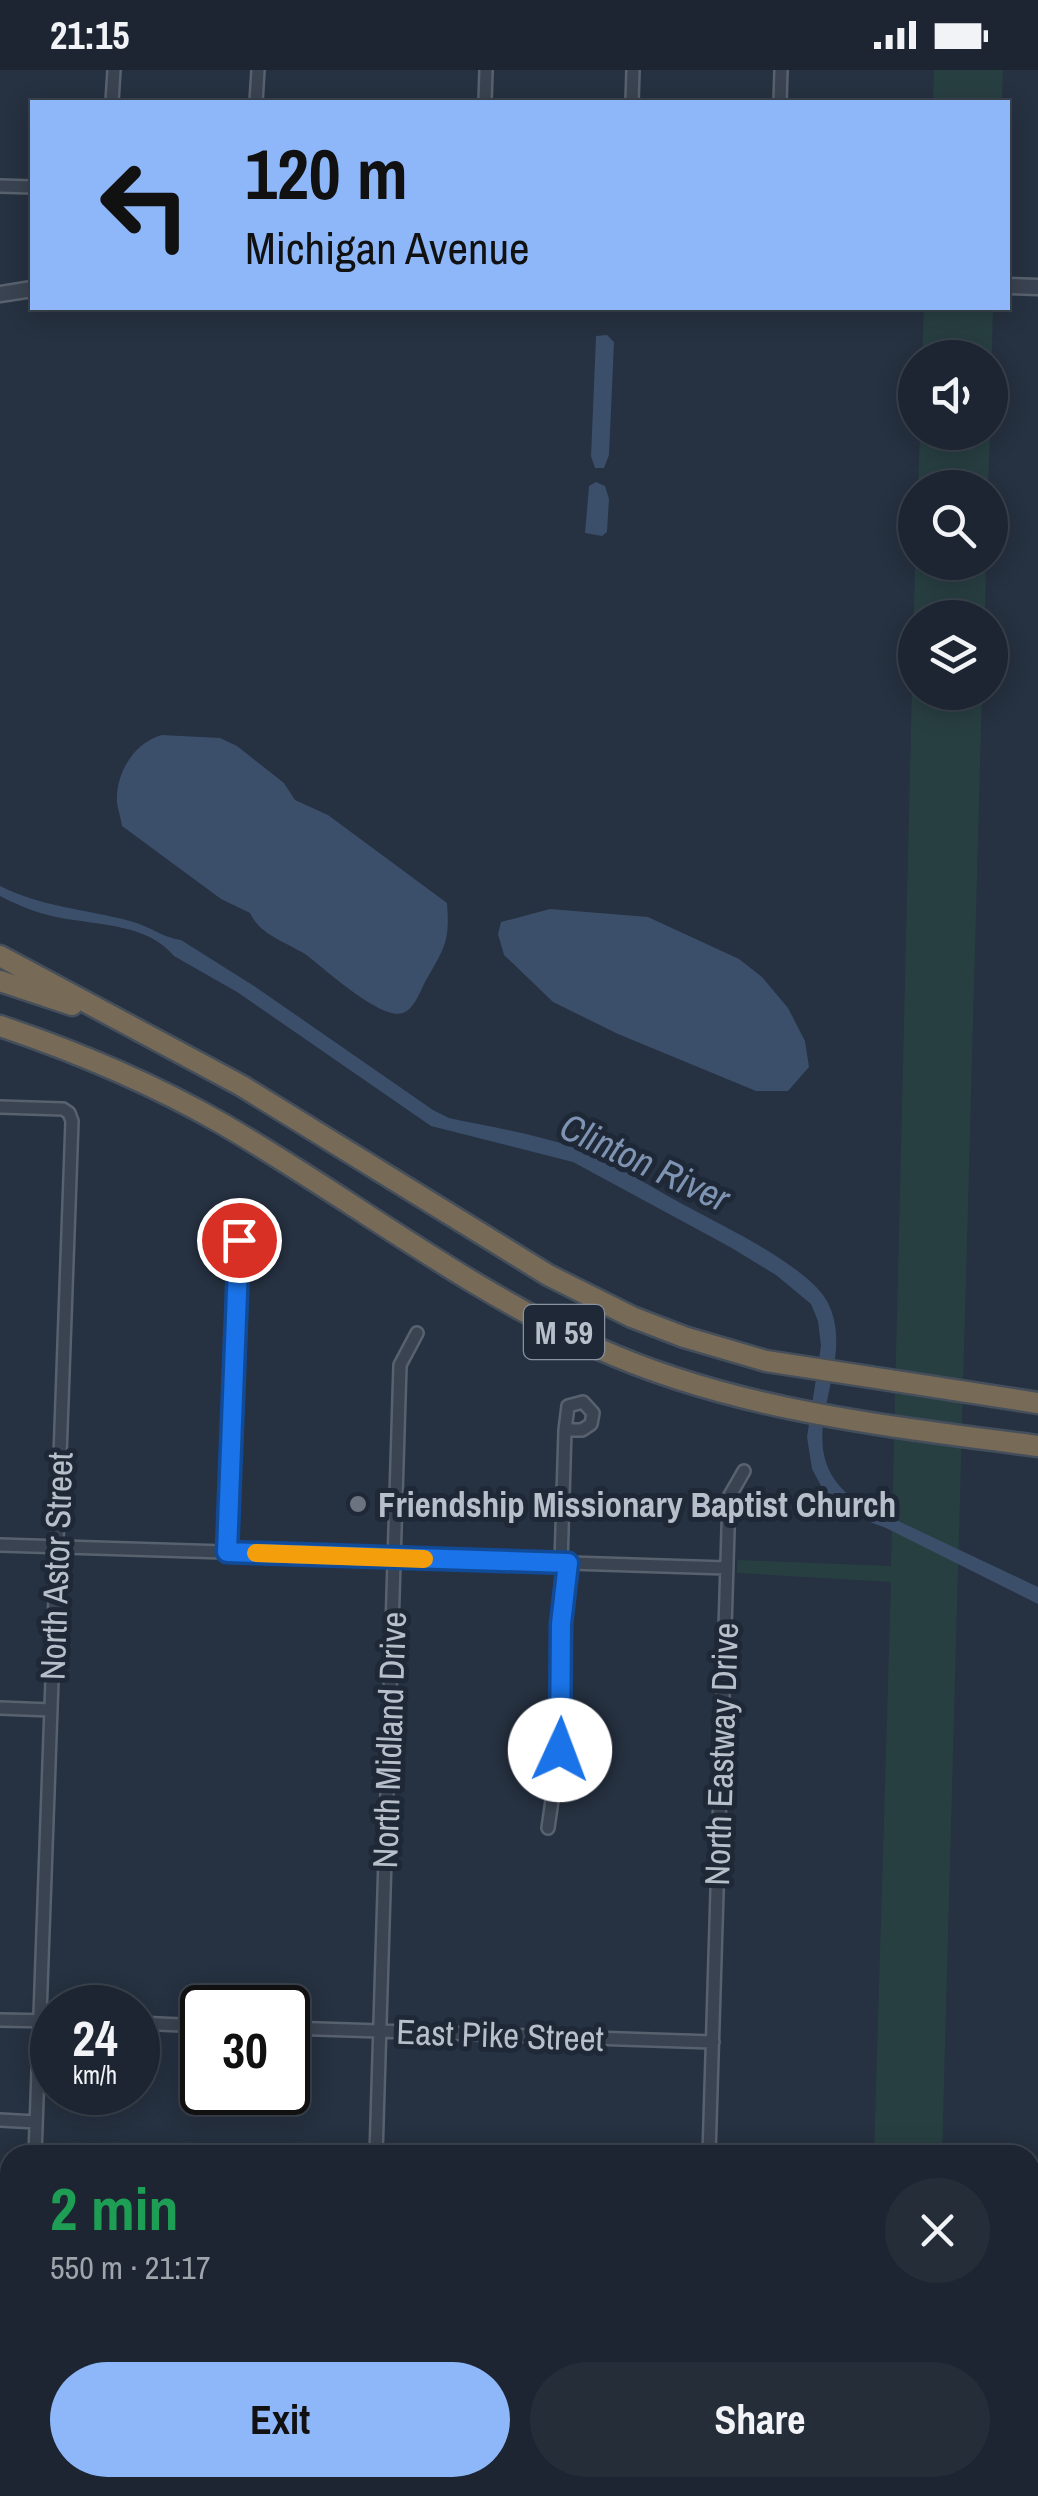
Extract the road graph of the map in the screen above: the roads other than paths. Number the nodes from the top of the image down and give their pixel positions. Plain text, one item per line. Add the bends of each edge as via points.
1 (114, 70) edge
2 (258, 70) edge
3 (486, 70) edge
4 (634, 70) edge
5 (781, 70) edge
6 (112, 100) edge
7 (256, 100) edge
8 (485, 100) edge
9 (632, 100) edge
10 (780, 100) edge
11 (0, 186) edge
12 (30, 188) edge
13 (1010, 286) edge
14 (1038, 287) edge
15 (30, 288) edge
16 (0, 294) edge
17 (0, 956) edge
18 (0, 981) edge
19 (0, 1026) edge
20 (143, 1034) junction
21 (0, 1107) edge
22 (252, 1220) dead end
23 (417, 1333) dead end
24 (1038, 1403) edge
25 (564, 1430) dead end
26 (1038, 1446) edge
27 (744, 1471) dead end
28 (0, 1545) edge
29 (57, 1547) junction
30 (227, 1552) junction
31 (394, 1558) junction
32 (564, 1563) junction
33 (726, 1568) junction
34 (0, 1708) edge
35 (51, 1710) junction
36 (548, 1828) dead end
37 (47, 1985) edge
38 (0, 2020) edge
39 (30, 2021) edge
40 (310, 2029) edge
41 (380, 2031) junction
42 (712, 2042) junction
43 (37, 2115) edge
44 (0, 2120) edge
45 (36, 2122) junction
46 (35, 2145) edge
47 (376, 2145) edge
48 (709, 2145) edge

1 - 6 street
2 - 7 street
3 - 8 street
4 - 9 street
5 - 10 street
11 - 12 street
13 - 14 street
15 - 16 street
17 - 20 highway
18 - 20 highway, M 59
19 - 26 highway, M 59 via 197,1110 495,1294 654,1372 789,1410
20 - 24 highway, M 59 via 265,1100 575,1290 671,1332 795,1367
21 - 29 street, North Astor Street via 60,1109 72,1121
22 - 30 street via 236,1250
23 - 31 street, North Midland Drive via 400,1365
25 - 32 street
27 - 33 street, North Eastway Drive via 728,1497
28 - 29 street
29 - 30 street
29 - 35 street, North Astor Street
30 - 31 street
31 - 32 street
31 - 41 street, North Midland Drive
32 - 33 street
32 - 36 street via 560,1744
33 - 42 street, North Eastway Drive
34 - 35 street
35 - 37 street, North Astor Street
38 - 39 street
40 - 41 street, East Pike Street
41 - 42 street, East Pike Street
41 - 47 street, North Midland Drive
42 - 48 street, North Eastway Drive
43 - 45 street, North Astor Street
44 - 45 street
45 - 46 street, North Astor Street

